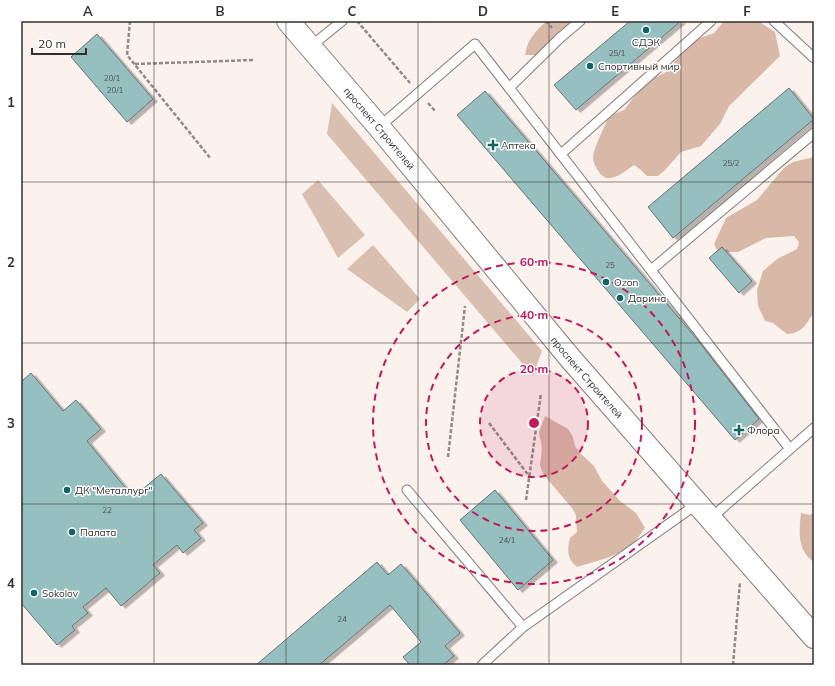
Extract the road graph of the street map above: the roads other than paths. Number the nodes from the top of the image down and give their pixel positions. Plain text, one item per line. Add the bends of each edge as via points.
1 (288, 21) edge
2 (342, 21) edge
3 (580, 21) edge
4 (711, 21) edge
5 (774, 21) edge
6 (310, 47) junction
7 (814, 58) edge
8 (510, 88) junction
9 (379, 127) junction
10 (814, 133) edge
11 (561, 154) junction
12 (651, 270) junction
13 (814, 428) edge
14 (790, 449) junction
15 (407, 490) dead end
16 (704, 511) junction
17 (523, 628) junction
18 (814, 638) edge
19 (482, 665) edge

1 - 6 street, проспект Строителей
2 - 6 lane
3 - 8 lane
4 - 11 lane
5 - 7 lane
6 - 9 street, проспект Строителей
8 - 9 lane via 475,44
8 - 11 lane
9 - 16 street, проспект Строителей via 565,352
10 - 12 lane
11 - 12 lane
12 - 14 lane
13 - 14 lane
14 - 16 lane
15 - 17 lane
16 - 17 lane
16 - 18 street, проспект Строителей
17 - 19 lane

